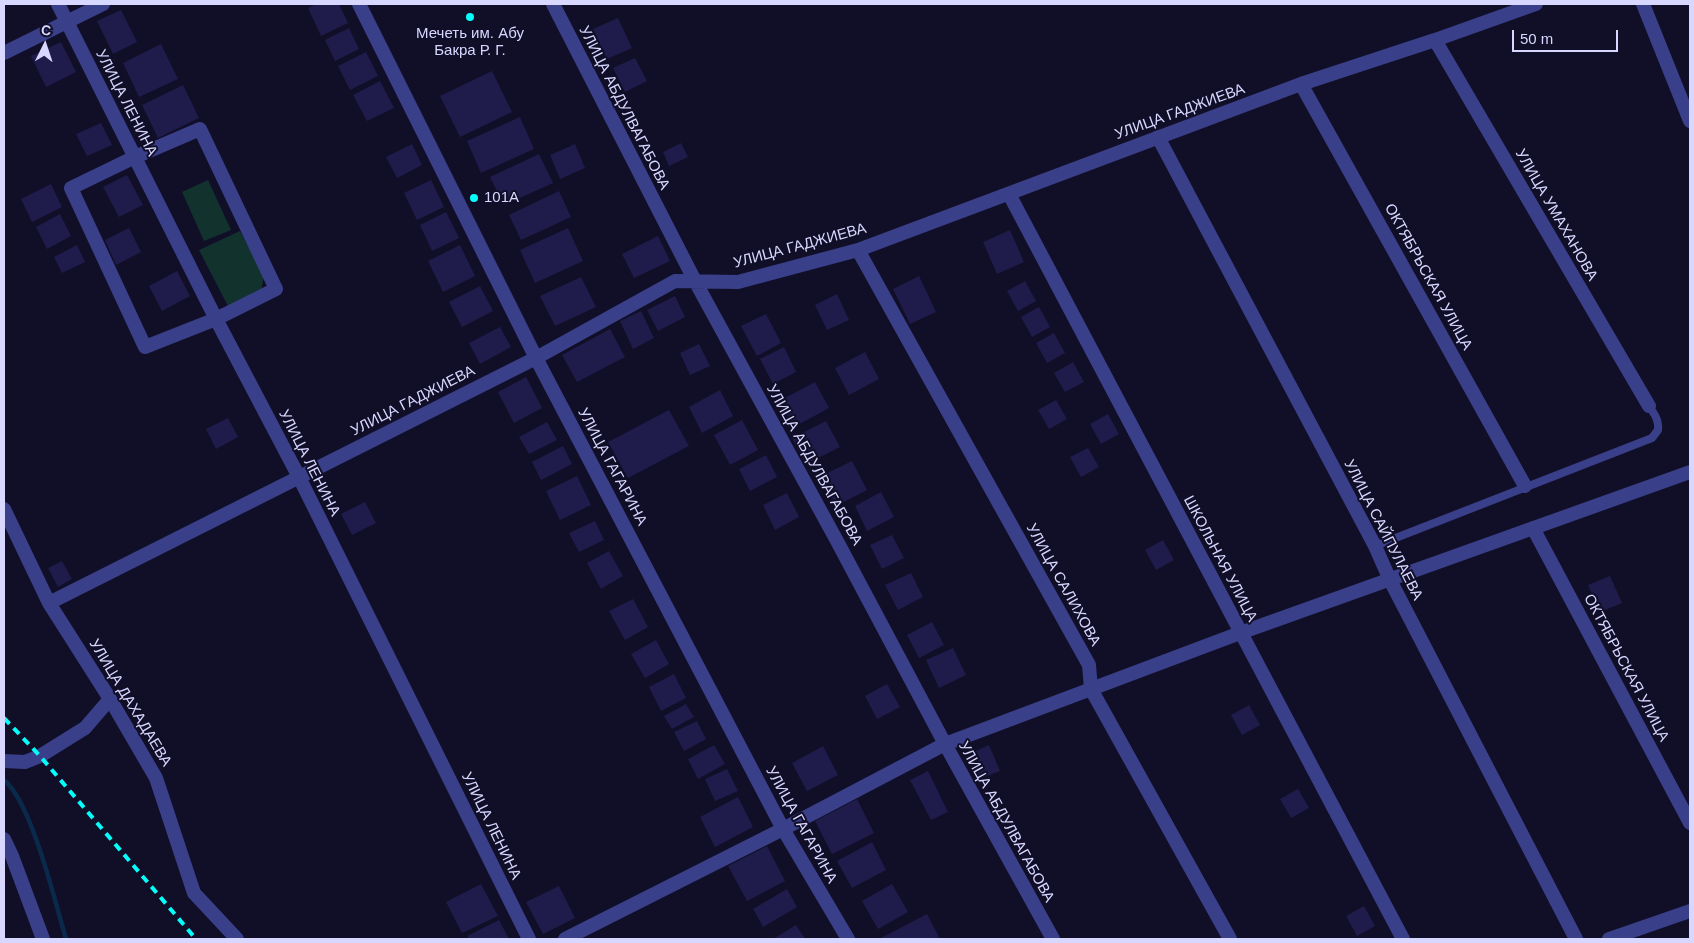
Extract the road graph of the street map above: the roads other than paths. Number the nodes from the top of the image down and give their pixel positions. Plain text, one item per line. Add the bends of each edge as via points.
1 (58, 4) edge
2 (104, 4) edge
3 (359, 4) edge
4 (553, 4) edge
5 (1536, 4) edge
6 (1643, 4) edge
7 (67, 22) junction
8 (1435, 40) junction
9 (4, 53) edge
10 (1302, 84) junction
11 (1690, 121) edge
12 (1158, 137) junction
13 (135, 157) junction
14 (1009, 194) junction
15 (858, 250) junction
16 (695, 281) junction
17 (216, 319) junction
18 (536, 358) junction
19 (1649, 406) joint
20 (1689, 475) edge
21 (299, 477) junction
22 (1526, 486) junction
23 (4, 509) edge
24 (1533, 528) junction
25 (1374, 546) junction
26 (1390, 580) junction
27 (49, 603) junction
28 (1240, 633) junction
29 (1091, 689) junction
30 (110, 700) junction
31 (945, 744) junction
32 (4, 761) edge
33 (1690, 823) edge
34 (782, 829) junction
35 (4, 839) edge
36 (1690, 911) edge
37 (43, 939) edge
38 (237, 939) edge
39 (529, 939) edge
40 (565, 939) edge
41 (848, 939) edge
42 (1053, 939) edge
43 (1230, 939) edge
44 (1403, 939) edge
45 (1576, 939) edge
46 (1609, 939) edge

1 - 7 street, УЛИЦА ЛЕНИНА
2 - 7 street
3 - 18 street, УЛИЦА ГАГАРИНА
4 - 16 street, УЛИЦА АБДУЛВАГАБОВА
5 - 8 street, УЛИЦА ГАДЖИЕВА
6 - 11 street
7 - 9 street
7 - 13 street, УЛИЦА ЛЕНИНА
8 - 10 street, УЛИЦА ГАДЖИЕВА
8 - 19 street, УЛИЦА УМАХАНОВА
10 - 12 street, УЛИЦА ГАДЖИЕВА
10 - 22 street, ОКТЯБРЬСКАЯ УЛИЦА
12 - 14 street, УЛИЦА ГАДЖИЕВА
12 - 25 street, УЛИЦА САЙПУЛАЕВА
13 - 17 street, УЛИЦА ЛЕНИНА
13 - 17 street via 200,129 276,289
13 - 17 street via 70,188 145,347
14 - 15 street, УЛИЦА ГАДЖИЕВА
14 - 28 street, ШКОЛЬНАЯ УЛИЦА
15 - 16 street, УЛИЦА ГАДЖИЕВА via 738,282
15 - 29 street, УЛИЦА САЛИХОВА via 1089,665
16 - 18 street, УЛИЦА ГАДЖИЕВА via 675,281
16 - 31 street, УЛИЦА АБДУЛВАГАБОВА
17 - 21 street, УЛИЦА ЛЕНИНА
18 - 21 street, УЛИЦА ГАДЖИЕВА
18 - 34 street, УЛИЦА ГАГАРИНА
19 - 22 lane via 1659,425 1652,438
20 - 24 street
21 - 27 street, УЛИЦА ГАДЖИЕВА
21 - 39 street, УЛИЦА ЛЕНИНА
22 - 25 lane
23 - 27 street, УЛИЦА ДАХАДАЕВА
24 - 26 street
24 - 33 street, ОКТЯБРЬСКАЯ УЛИЦА
25 - 26 street, УЛИЦА САЙПУЛАЕВА
26 - 28 street
26 - 45 street, УЛИЦА САЙПУЛАЕВА
27 - 30 street, УЛИЦА ДАХАДАЕВА
28 - 29 street
28 - 44 street, ШКОЛЬНАЯ УЛИЦА
29 - 31 street
29 - 43 street, УЛИЦА САЛИХОВА
30 - 32 street via 86,728 40,756 25,762
30 - 38 street, УЛИЦА ДАХАДАЕВА via 156,778 194,893
31 - 34 street
31 - 42 street, УЛИЦА АБДУЛВАГАБОВА
34 - 40 street
34 - 41 street, УЛИЦА ГАГАРИНА
35 - 37 street
36 - 46 street

